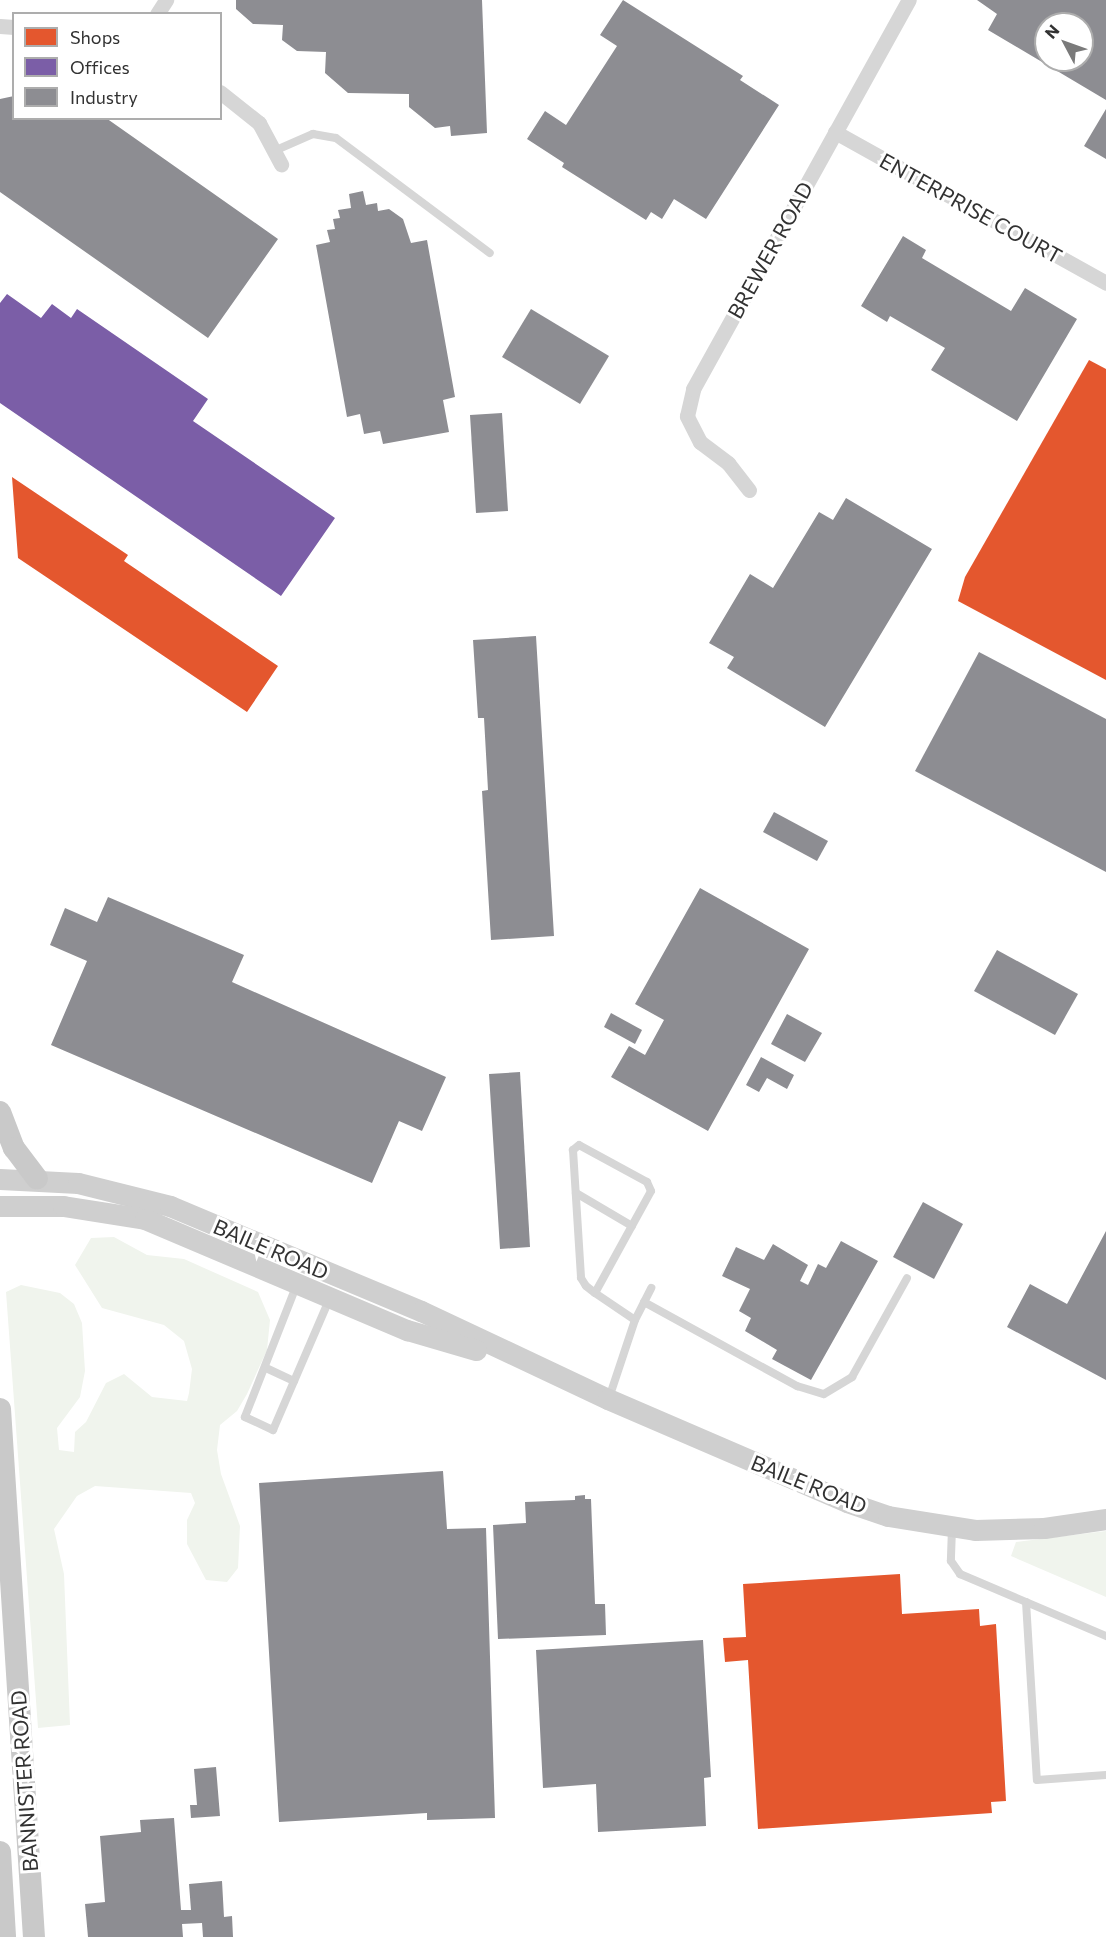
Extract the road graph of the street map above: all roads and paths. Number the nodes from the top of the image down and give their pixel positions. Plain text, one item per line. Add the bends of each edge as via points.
1 (909, 0) edge
2 (222, 94) edge
3 (835, 132) junction
4 (278, 157) joint
5 (490, 253) dead end
6 (1106, 283) edge
7 (749, 490) dead end
8 (0, 1112) edge
9 (37, 1178) junction
10 (0, 1179) edge
11 (576, 1193) junction
12 (0, 1206) edge
13 (632, 1226) junction
14 (301, 1273) junction
15 (338, 1277) junction
16 (907, 1278) dead end
17 (651, 1287) dead end
18 (595, 1293) junction
19 (330, 1297) junction
20 (644, 1302) junction
21 (635, 1320) junction
22 (529, 1365) junction
23 (266, 1368) junction
24 (294, 1381) junction
25 (608, 1399) junction
26 (0, 1409) edge
27 (1106, 1518) edge
28 (952, 1528) junction
29 (1026, 1602) junction
30 (1106, 1636) edge
31 (1106, 1775) edge
32 (0, 1852) edge
33 (5, 1937) edge
34 (34, 1937) edge

1 - 3 street, BREWER ROAD
2 - 4 street via 259,123
3 - 6 street, ENTERPRISE COURT
3 - 7 street, BREWER ROAD via 693,389 687,416 700,442 728,464
4 - 5 lane via 313,134 336,138
8 - 9 main road via 14,1149
9 - 10 street, BAILE ROAD
9 - 14 street, BAILE ROAD via 146,1197
11 - 13 lane
11 - 13 lane via 573,1150 579,1145 650,1186
11 - 18 lane via 581,1278
12 - 14 street, BAILE ROAD via 63,1206 145,1219
13 - 18 lane
14 - 15 street, BAILE ROAD
14 - 19 street, BAILE ROAD
14 - 23 lane
15 - 19 street
15 - 22 street, BAILE ROAD via 421,1311
16 - 20 lane via 852,1377 837,1390 825,1394 797,1386
17 - 20 lane
18 - 21 lane
19 - 22 street, BAILE ROAD via 407,1330
19 - 24 lane
20 - 21 lane
21 - 25 lane
22 - 25 street, BAILE ROAD
23 - 24 lane
23 - 24 lane via 245,1417 273,1430
25 - 28 street, BAILE ROAD via 847,1502 888,1516
26 - 34 main road, BANNISTER ROAD
27 - 28 street, BAILE ROAD via 1044,1528
28 - 29 lane via 955,1570
29 - 30 lane
29 - 31 lane via 1037,1780
32 - 33 main road, BANNISTER ROAD

